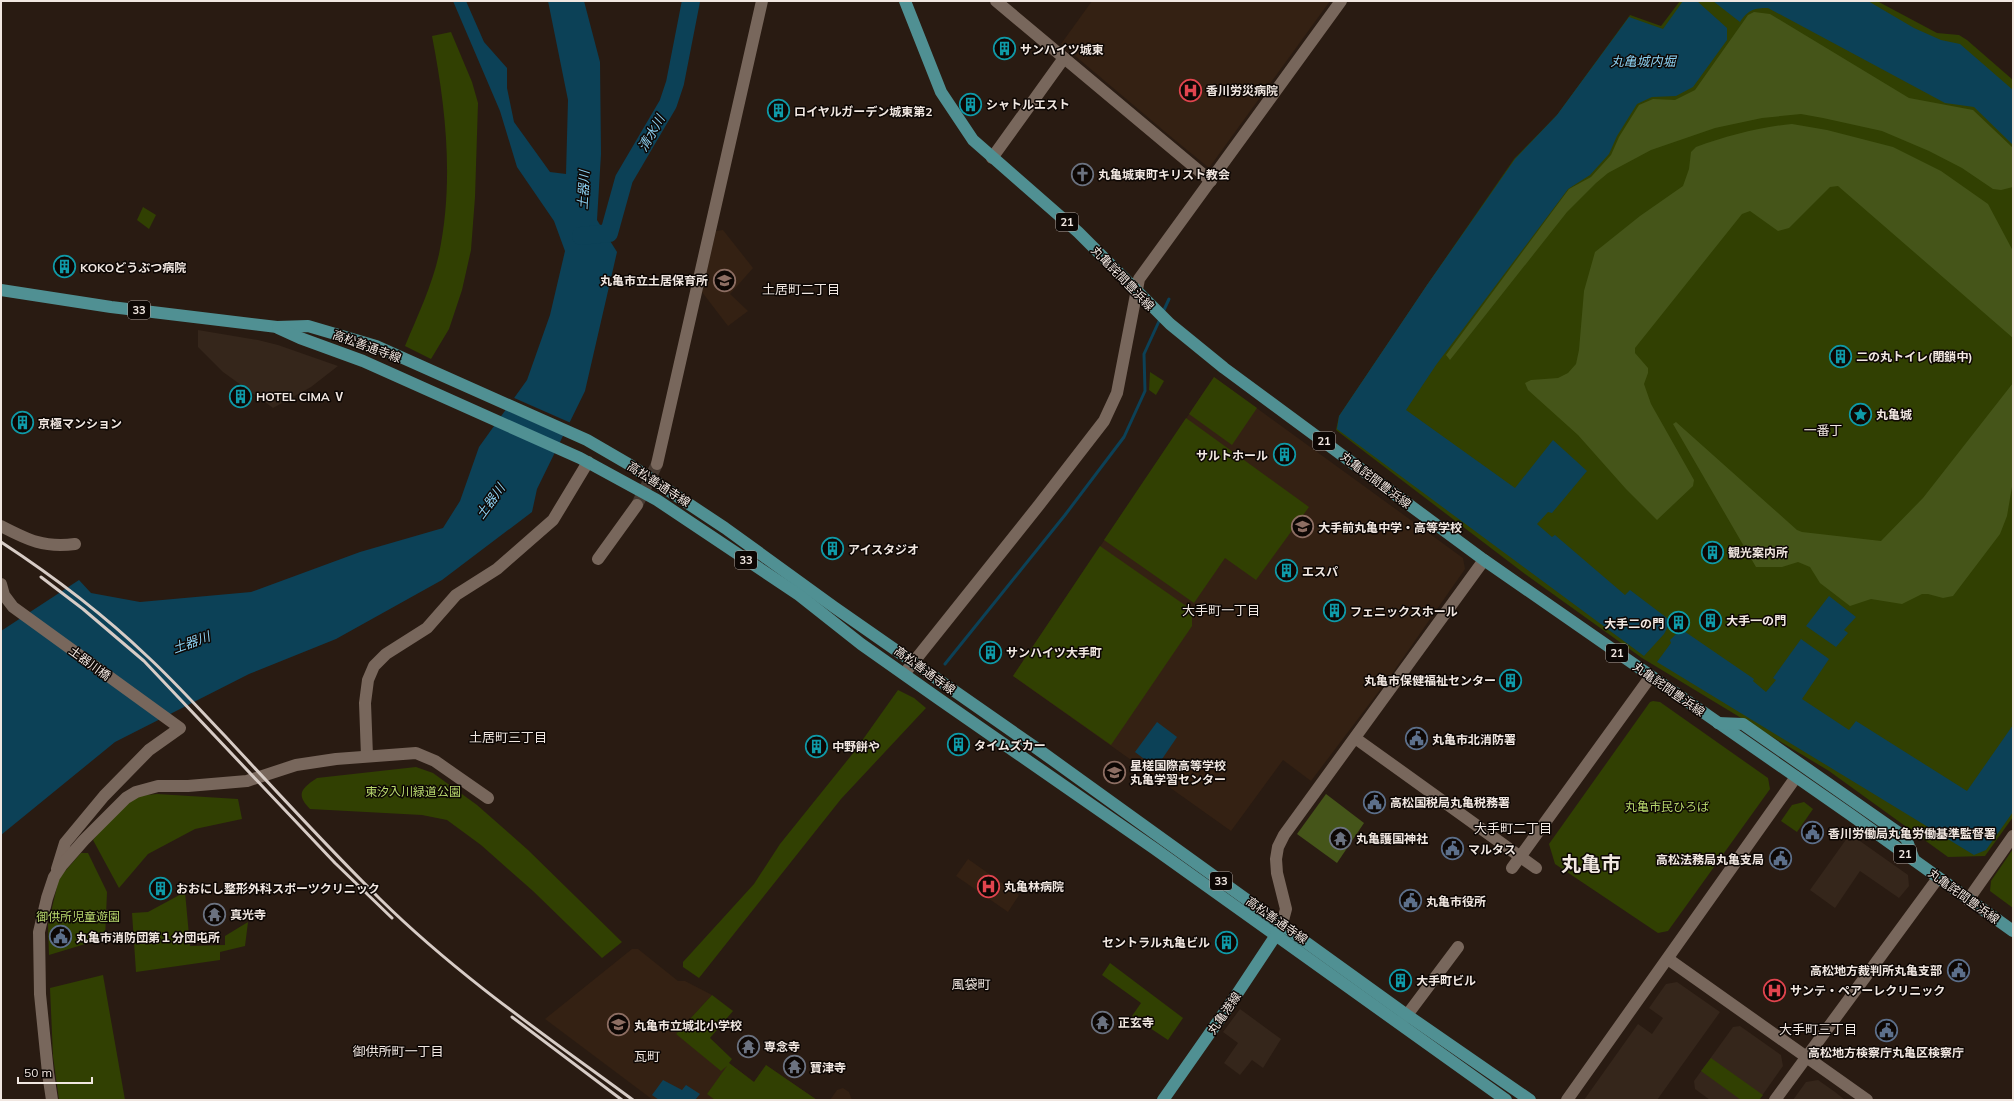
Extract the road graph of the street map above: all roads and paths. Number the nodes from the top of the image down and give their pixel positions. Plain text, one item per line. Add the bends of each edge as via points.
1 (762, 1) edge
2 (905, 1) edge
3 (996, 1) edge
4 (1341, 1) edge
5 (1064, 58) junction
6 (992, 158) junction
7 (1211, 180) junction
8 (1, 290) edge
9 (1137, 292) junction
10 (277, 327) junction
11 (584, 460) junction
12 (656, 464) tunnel mouth
13 (637, 505) tunnel mouth
14 (1, 526) edge
15 (75, 544) dead end
16 (598, 559) dead end
17 (1484, 560) junction
18 (1, 584) edge
19 (913, 663) junction
20 (904, 674) junction
21 (1651, 676) junction
22 (1718, 723) junction
23 (1355, 738) junction
24 (367, 756) junction
25 (1796, 777) junction
26 (488, 798) dead end
27 (2013, 836) edge
28 (1520, 857) junction
29 (1914, 860) junction
30 (1512, 868) dead end
31 (1536, 868) dead end
32 (54, 876) junction
33 (1938, 878) junction
34 (1968, 900) junction
35 (1282, 924) junction
36 (2013, 931) edge
37 (1276, 936) junction
38 (1458, 947) dead end
39 (1668, 959) junction
40 (1407, 1015) junction
41 (1398, 1023) junction
42 (1806, 1056) junction
43 (52, 1100) edge
44 (1163, 1100) edge
45 (1506, 1100) edge
46 (1530, 1100) edge
47 (1567, 1100) edge
48 (1776, 1100) edge
49 (1867, 1100) edge

1 - 12 street
2 - 6 main road, 丸亀詫間豊浜線 / 21 via 947,103 973,140
3 - 5 street
4 - 7 street
5 - 6 street
5 - 7 street
6 - 9 main road, 丸亀詫間豊浜線 / 21 via 1078,232
7 - 9 street via 1139,279
8 - 10 main road, 高松善通寺線 / 33 via 111,307
9 - 17 main road, 丸亀詫間豊浜線 / 21 via 1166,320 1224,368
9 - 19 street via 1117,393 1104,421
10 - 11 main road, 高松善通寺線 / 33 via 380,368
10 - 19 main road, 高松善通寺線 / 33 via 308,326 384,350 587,440 681,498
11 - 20 main road, 高松善通寺線 / 33 via 656,500 799,595
11 - 24 street via 553,520 497,570 456,595 427,628 386,654 374,666 368,680 365,703
13 - 16 street
14 - 15 street via 44,545
17 - 21 main road, 丸亀詫間豊浜線 / 21
17 - 23 street
18 - 32 street, 土器川橋 via 4,595 13,607 180,728 149,750 104,796 65,843
19 - 20 street
19 - 35 main road, 高松善通寺線 / 33 via 1040,750
20 - 37 main road, 高松善通寺線 / 33
21 - 22 main road, 丸亀詫間豊浜線 / 21
21 - 28 street
22 - 25 main road, 丸亀詫間豊浜線 / 21
22 - 29 main road via 1743,724 1756,733 1906,838
23 - 28 street
23 - 35 street via 1284,835 1278,847 1277,873 1286,909
24 - 26 street via 416,753 435,761
24 - 32 street via 296,766 247,781 147,787 114,809
25 - 29 main road, 丸亀詫間豊浜線 / 21
25 - 39 street
27 - 34 street
28 - 30 street
28 - 31 street
29 - 33 main road, 丸亀詫間豊浜線 / 21
32 - 43 street via 39,932 40,994
33 - 34 main road, 丸亀詫間豊浜線 / 21
33 - 42 street
34 - 36 main road, 丸亀詫間豊浜線 / 21
35 - 37 main road, 丸亀港線
35 - 40 main road, 高松善通寺線 / 33
37 - 41 main road, 高松善通寺線 / 33
37 - 44 main road, 丸亀港線
38 - 40 street
39 - 42 street
39 - 47 street
40 - 41 street
40 - 46 main road, 高松善通寺線 / 33
41 - 45 main road, 高松善通寺線 / 33
42 - 48 street
42 - 49 street

